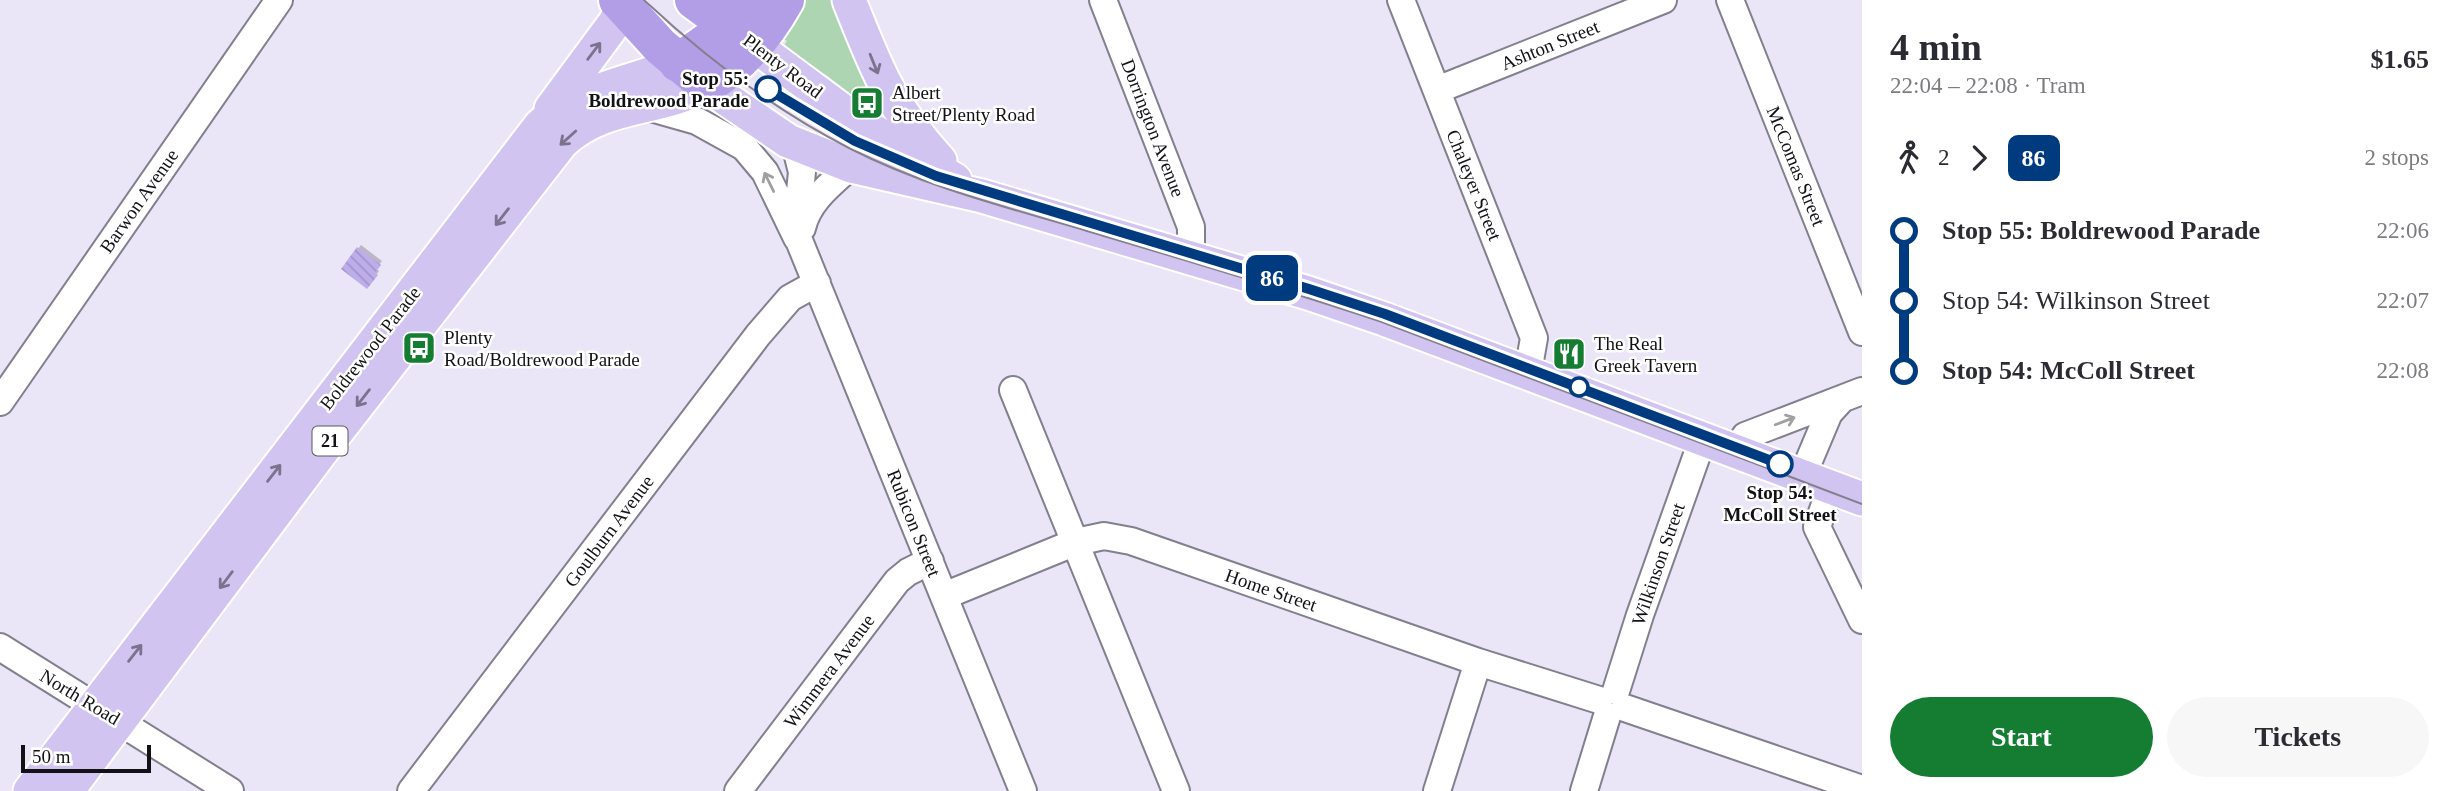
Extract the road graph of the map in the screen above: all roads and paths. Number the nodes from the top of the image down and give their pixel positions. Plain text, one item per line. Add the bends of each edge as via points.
1 (279, 0) edge
2 (618, 0) edge
3 (694, 0) edge
4 (785, 0) edge
5 (849, 0) edge
6 (1103, 0) edge
7 (1401, 0) edge
8 (1663, 0) edge
9 (1730, 0) edge
10 (742, 23) edge
11 (692, 74) junction
12 (1437, 90) junction
13 (644, 106) junction
14 (702, 123) joint
15 (540, 126) junction
16 (795, 144) junction
17 (851, 166) junction
18 (971, 189) junction
19 (802, 248) junction
20 (1191, 258) junction
21 (817, 283) junction
22 (1862, 332) edge
23 (1528, 372) junction
24 (1013, 390) dead end
25 (1851, 395) edge
26 (0, 402) edge
27 (1703, 438) junction
28 (311, 444) junction
29 (1737, 451) junction
30 (1817, 482) junction
31 (1862, 499) edge
32 (1076, 542) junction
33 (930, 561) junction
34 (944, 596) junction
35 (1862, 620) edge
36 (0, 647) edge
37 (1478, 662) junction
38 (1612, 704) junction
39 (107, 714) junction
40 (1862, 789) edge
41 (30, 791) edge
42 (67, 791) edge
43 (230, 791) edge
44 (411, 791) edge
45 (738, 791) edge
46 (1023, 791) edge
47 (1176, 791) edge
48 (1437, 791) edge
49 (1584, 791) edge

1 - 26 street, Barwon Avenue
2 - 11 highway, Plenty Road
15 -> 2 main road via 616,21
3 - 10 highway, Plenty Road
4 - 10 highway, 21
5 -> 18 main road via 877,70 903,118
6 - 20 street, Dorrington Avenue via 1191,227
7 - 12 street, Chaleyer Street
8 - 12 street, Ashton Street
9 - 22 street, McComas Street
10 - 11 highway, 21 via 731,68
10 - 18 main road, Plenty Road via 855,120
11 - 13 main road, Boldrewood Parade / 21 via 675,100
11 - 15 main road, Boldrewood Parade / 21 via 649,75 585,96
11 - 16 main road, Plenty Road
12 - 23 street, Chaleyer Street via 1534,338
13 - 14 street, Boldrewood Parade
13 -> 28 main road, Boldrewood Parade / 21 via 592,121 562,142
19 -> 14 street, Rubicon Street via 758,161 744,147
15 - 28 main road, Boldrewood Parade / 21
16 - 17 main road, Plenty Road
16 - 19 street, Rubicon Street via 803,172 797,228
17 - 18 main road, Plenty Road
17 - 19 street, Rubicon Street via 807,212
18 - 20 main road, Plenty Road
19 - 21 street, Rubicon Street
20 - 23 main road, Plenty Road via 1373,315
21 - 33 street, Rubicon Street
21 - 44 street, Goulburn Avenue via 790,298 758,335
23 - 27 main road, Plenty Road
24 - 32 street
29 -> 25 street via 1745,436
25 - 30 street via 1829,413
27 - 29 main road, Plenty Road
27 - 38 street, Wilkinson Street
28 - 39 main road, Boldrewood Parade / 21
29 - 30 main road, Plenty Road
30 - 31 main road, Plenty Road
30 - 35 street via 1817,527
32 - 34 street, Home Street
32 - 37 street, Home Street via 1104,537 1130,541
32 - 47 street
33 - 34 street, Rubicon Street
33 - 45 street, Wimmera Avenue via 897,582
34 - 46 street, Rubicon Street
36 - 39 street, North Road
37 - 38 street, Home Street
37 - 48 street
38 - 40 street, Home Street
38 - 49 street, Wilkinson Street
39 - 41 main road, Boldrewood Parade / 21
39 - 42 main road, Boldrewood Parade / 21
39 - 43 street, North Road

